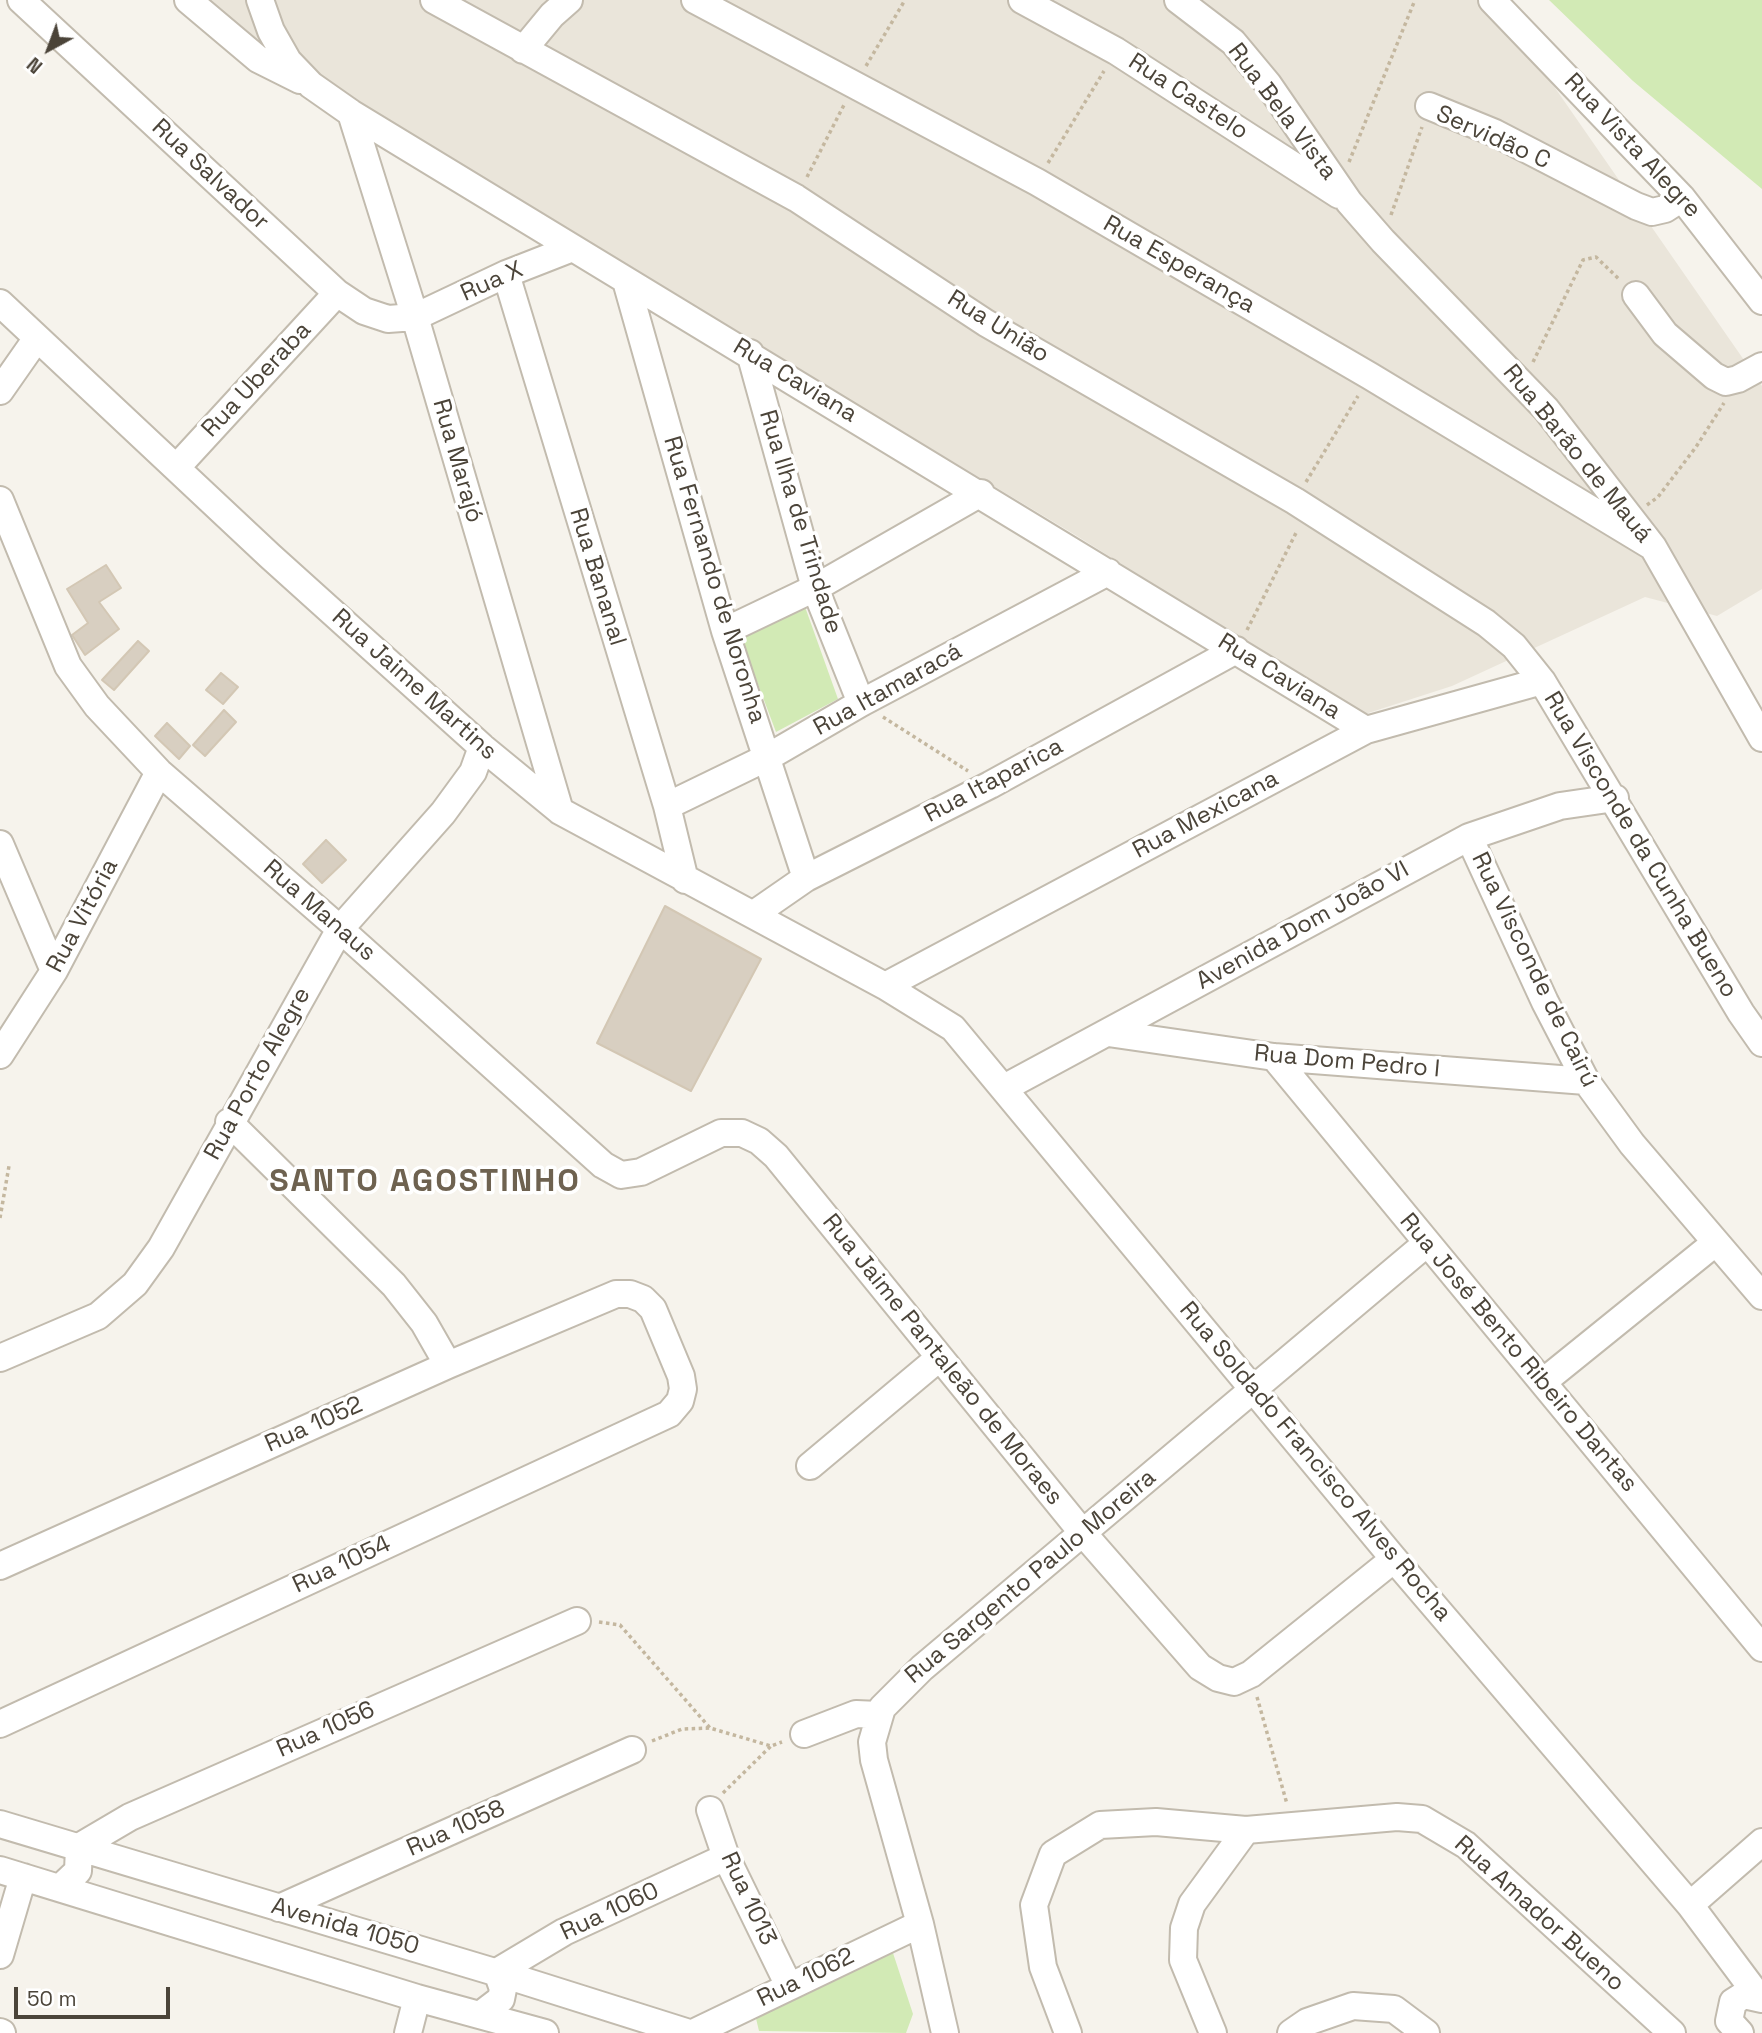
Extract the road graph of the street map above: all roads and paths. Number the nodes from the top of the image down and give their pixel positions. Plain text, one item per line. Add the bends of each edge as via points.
1 (21, 0) edge
2 (188, 0) edge
3 (260, 0) edge
4 (434, 0) edge
5 (569, 0) edge
6 (695, 0) edge
7 (1022, 0) edge
8 (1178, 0) edge
9 (1415, 0) edge
10 (1492, 0) edge
11 (523, 51) junction
12 (1116, 51) junction
13 (311, 85) junction
14 (1429, 106) joint
15 (351, 113) junction
16 (1037, 182) junction
17 (1344, 194) junction
18 (1682, 198) junction
19 (1383, 241) junction
20 (570, 249) junction
21 (506, 274) junction
22 (626, 281) junction
23 (337, 293) junction
24 (1636, 295) joint
25 (1762, 301) edge
26 (0, 303) edge
27 (415, 317) junction
28 (37, 338) junction
29 (750, 353) junction
30 (1762, 366) edge
31 (1370, 376) junction
32 (1738, 379) junction
33 (1522, 382) junction
34 (0, 391) edge
35 (177, 467) junction
36 (981, 494) junction
37 (0, 500) edge
38 (1301, 506) junction
39 (1632, 517) junction
40 (1653, 547) junction
41 (1108, 572) junction
42 (816, 588) junction
43 (725, 631) junction
44 (1236, 650) junction
45 (1542, 681) junction
46 (861, 703) junction
47 (1366, 730) junction
48 (1762, 738) edge
49 (482, 747) junction
50 (768, 757) junction
51 (159, 772) junction
52 (990, 785) junction
53 (1615, 798) junction
54 (667, 806) junction
55 (560, 811) junction
56 (1469, 837) junction
57 (0, 844) edge
58 (806, 878) junction
59 (685, 880) junction
60 (754, 914) junction
61 (340, 929) junction
62 (54, 971) junction
63 (885, 986) junction
64 (1108, 1033) junction
65 (1762, 1043) edge
66 (0, 1055) edge
67 (1274, 1057) junction
68 (1586, 1082) junction
69 (1004, 1088) junction
70 (229, 1122) junction
71 (742, 1133) joint
72 (9, 1166) dead end
73 (0, 1218) edge
74 (1427, 1243) junction
75 (1715, 1243) junction
76 (1762, 1296) edge
77 (0, 1358) edge
78 (939, 1358) junction
79 (448, 1365) junction
80 (1543, 1382) junction
81 (1254, 1388) junction
82 (680, 1401) joint
83 (810, 1466) dead end
84 (1082, 1532) junction
85 (1394, 1559) junction
86 (0, 1566) edge
87 (577, 1620) joint
88 (1762, 1648) edge
89 (1251, 1674) junction
90 (879, 1715) junction
91 (0, 1724) edge
92 (710, 1728) junction
93 (804, 1734) joint
94 (771, 1746) junction
95 (632, 1750) joint
96 (710, 1810) joint
97 (0, 1824) edge
98 (1294, 1828) junction
99 (1246, 1830) junction
100 (1762, 1842) edge
101 (79, 1847) junction
102 (726, 1857) junction
103 (125, 1862) junction
104 (12, 1873) edge
105 (60, 1888) junction
106 (114, 1905) junction
107 (1690, 1905) junction
108 (279, 1908) junction
109 (920, 1924) junction
110 (0, 1955) edge
111 (497, 1972) junction
112 (789, 1986) junction
113 (545, 1987) junction
114 (417, 1998) junction
115 (1753, 1998) edge
116 (480, 2015) junction
117 (940, 2028) edge
118 (1762, 2030) edge
119 (538, 2031) edge
120 (1741, 2032) edge
121 (408, 2033) edge
122 (691, 2033) edge
123 (1068, 2033) edge
124 (1213, 2033) edge
125 (1290, 2033) edge
126 (1426, 2033) edge
127 (1672, 2033) edge

1 - 23 street, Rua Salvador
2 - 13 street via 258,59
3 - 13 street, Rua Caviana via 288,61
4 - 11 street, Rua União
5 - 11 street
6 - 16 street, Rua Esperança
7 - 12 street, Rua Castelo
8 - 17 street, Rua Bela Vista via 1233,42
9 - 17 path
10 - 18 street, Rua Vista Alegre
11 - 38 street, Rua União via 796,198 986,323
12 - 16 path
12 - 17 street, Rua Castelo
13 - 15 street, Rua Caviana
14 - 18 street, Servidão C via 1495,133 1636,206 1653,212
14 - 19 path, Servidão C
15 - 20 street, Rua Caviana
15 - 27 street, Rua Marajó
16 - 31 street, Rua Esperança
17 - 19 street, Rua Barão de Mauá
18 - 25 street, Rua Vista Alegre
19 - 33 street, Rua Barão de Mauá
20 - 21 street, Rua X
20 - 22 street, Rua Caviana
21 - 27 street, Rua X
21 - 54 street, Rua Bananal
22 - 29 street, Rua Caviana
22 - 43 street, Rua Fernando de Noronha
23 - 27 street, Rua Salvador via 363,311 388,319
23 - 35 street, Rua Uberaba
24 - 32 street via 1665,334 1714,376 1726,382
24 - 33 path via 1596,257 1583,260
26 - 28 street, Rua Jaime Martins
27 - 55 street, Rua Marajó
28 - 34 street
28 - 35 street, Rua Jaime Martins
29 - 36 street, Rua Caviana
29 - 42 street, Rua Ilha de Trindade
30 - 32 street
31 - 38 path
31 - 40 street, Rua Esperança
32 - 39 path via 1658,497
33 - 39 street, Rua Barão de Mauá
35 - 49 street, Rua Jaime Martins
36 - 41 street, Rua Caviana
36 - 42 street
37 - 51 street, Rua Manaus via 68,666 97,706
38 - 44 path
38 - 45 street, Rua União via 1486,623 1514,646
39 - 40 street, Rua Barão de Mauá
40 - 48 street, Rua Barão de Mauá
41 - 44 street, Rua Caviana
41 - 46 street, Rua Itamaracá
42 - 43 street
42 - 46 street, Rua Ilha de Trindade
43 - 50 street, Rua Fernando de Noronha
44 - 47 street, Rua Caviana
44 - 52 street, Rua Itaparica
45 - 47 street, Rua Mexicana
45 - 53 street, Rua Visconde da Cunha Bueno
46 - 50 street, Rua Itamaracá
46 - 52 path
47 - 63 street, Rua Mexicana
49 - 55 street, Rua Jaime Martins
49 - 61 street, Rua Porto Alegre via 473,772 443,813
50 - 54 street, Rua Itamaracá
50 - 58 street, Rua Fernando de Noronha
51 - 61 street, Rua Manaus
51 - 62 street, Rua Vitória
52 - 58 street, Rua Itaparica
53 - 56 street, Avenida Dom João VI via 1560,806
53 - 65 street, Rua Visconde da Cunha Bueno
54 - 59 street, Rua Bananal
55 - 59 street, Rua Jaime Martins
56 - 64 street, Avenida Dom João VI
56 - 68 street, Rua Visconde de Cairú
57 - 62 street
58 - 60 street, Rua Itaparica
59 - 60 street, Rua Jaime Martins
60 - 63 street, Rua Jaime Martins
61 - 70 street, Rua Porto Alegre
61 - 71 street, Rua Manaus via 603,1166 621,1175 641,1172 721,1133
62 - 66 street, Rua Vitória
63 - 69 street, Rua Soldado Francisco Alves Rocha via 953,1028
64 - 67 street, Rua Dom Pedro I
64 - 69 street, Avenida Dom João VI
67 - 68 street, Rua Dom Pedro I
67 - 74 street, Rua José Bento Ribeiro Dantas
68 - 75 street, Rua Visconde de Cairú
69 - 81 street, Rua Soldado Francisco Alves Rocha
70 - 77 street, Rua Porto Alegre via 161,1248 135,1284 97,1317
70 - 79 street via 394,1285 424,1323
71 - 78 street, Rua Jaime Pantaleão de Moraes via 776,1156
72 - 73 path
74 - 80 street, Rua José Bento Ribeiro Dantas
74 - 81 street, Rua Sargento Paulo Moreira
75 - 76 street, Rua Visconde de Cairú
75 - 80 street
78 - 83 street
78 - 84 street, Rua Jaime Pantaleão de Moraes
79 - 82 street, Rua 1052 via 616,1294 630,1294 653,1309 681,1376
79 - 86 street, Rua 1052
80 - 88 street, Rua José Bento Ribeiro Dantas
81 - 84 street, Rua Sargento Paulo Moreira
81 - 85 street, Rua Soldado Francisco Alves Rocha
82 - 91 street, Rua 1054 via 668,1414
84 - 89 street, Rua Jaime Pantaleão de Moraes via 1200,1667 1234,1682
84 - 90 street, Rua Sargento Paulo Moreira via 922,1668
85 - 89 street
85 - 107 street, Rua Soldado Francisco Alves Rocha
87 - 92 path via 621,1625
87 - 101 street, Rua 1056 via 156,1804
89 - 98 path
90 - 93 street via 856,1714
90 - 109 street via 872,1741 874,1760
92 - 94 path
92 - 95 path via 682,1729
93 - 94 path
94 - 96 path via 728,1786
95 - 108 street, Rua 1058
96 - 102 street, Rua 1013
97 - 101 street, Avenida 1050
98 - 99 street, Rua Amador Bueno
98 - 127 street, Rua Amador Bueno via 1397,1817 1422,1819 1444,1829
99 - 123 street, Rua Amador Bueno via 1156,1822 1100,1825 1053,1854 1034,1905 1043,1968
99 - 124 street via 1192,1904 1184,1928 1183,1960
100 - 107 street
101 - 103 street, Avenida 1050
101 - 105 street via 78,1871
102 - 111 street, Rua 1060 via 564,1933
102 - 112 street, Rua 1013
103 - 106 street via 110,1883
103 - 108 street, Avenida 1050
104 - 105 street, Avenida 1050
104 - 110 street
105 - 106 street, Avenida 1050
106 - 114 street, Avenida 1050
107 - 115 street, Rua Soldado Francisco Alves Rocha
108 - 111 street, Avenida 1050
109 - 112 street, Rua 1062
109 - 117 street
111 - 113 street, Avenida 1050
111 - 116 street via 501,1999
112 - 122 street, Rua 1062
113 - 119 street via 529,2000 527,2009
113 - 122 street, Avenida 1050
114 - 116 street, Avenida 1050
114 - 121 street
115 - 120 street via 1728,2015
116 - 119 street, Avenida 1050
118 - 120 street
125 - 126 street via 1353,2006 1394,2009

